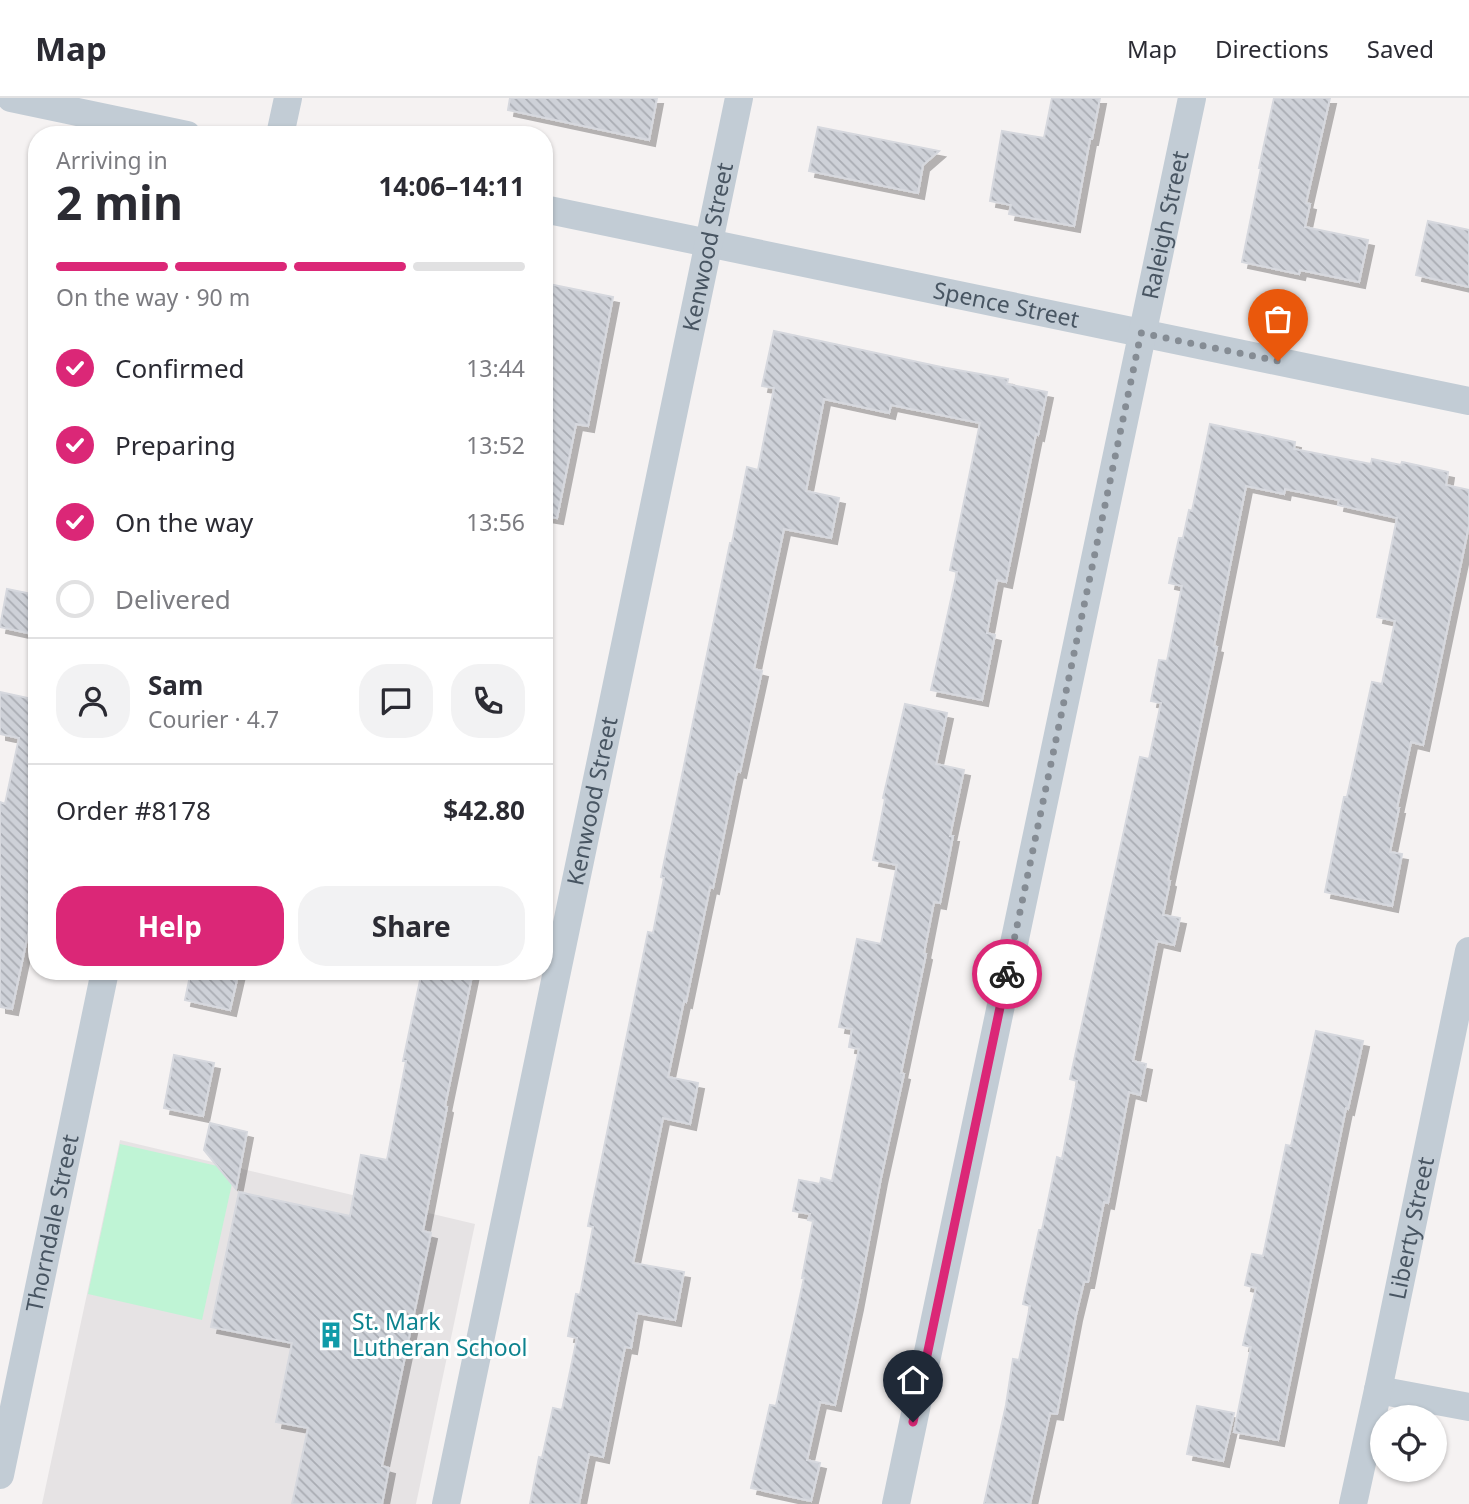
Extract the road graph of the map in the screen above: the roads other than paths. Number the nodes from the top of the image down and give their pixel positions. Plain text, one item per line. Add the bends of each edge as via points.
1 (11, 98) edge
2 (288, 98) edge
3 (739, 98) edge
4 (1192, 98) edge
5 (144, 126) edge
6 (282, 126) edge
7 (553, 211) edge
8 (708, 243) junction
9 (1141, 333) junction
10 (1469, 401) edge
11 (1469, 951) edge
12 (103, 980) edge
13 (1378, 1390) junction
14 (1469, 1407) edge
15 (0, 1475) edge
16 (446, 1504) edge
17 (896, 1504) edge
18 (1353, 1504) edge

1 - 5 street
2 - 6 street
3 - 8 street, Kenwood Street
4 - 9 street, Raleigh Street
7 - 8 street, Spence Street
8 - 9 street, Spence Street
8 - 16 street, Kenwood Street
9 - 10 street, Spence Street
9 - 17 street, Raleigh Street
11 - 13 street, Liberty Street
12 - 15 street, Thorndale Street
13 - 14 street
13 - 18 street, Liberty Street

